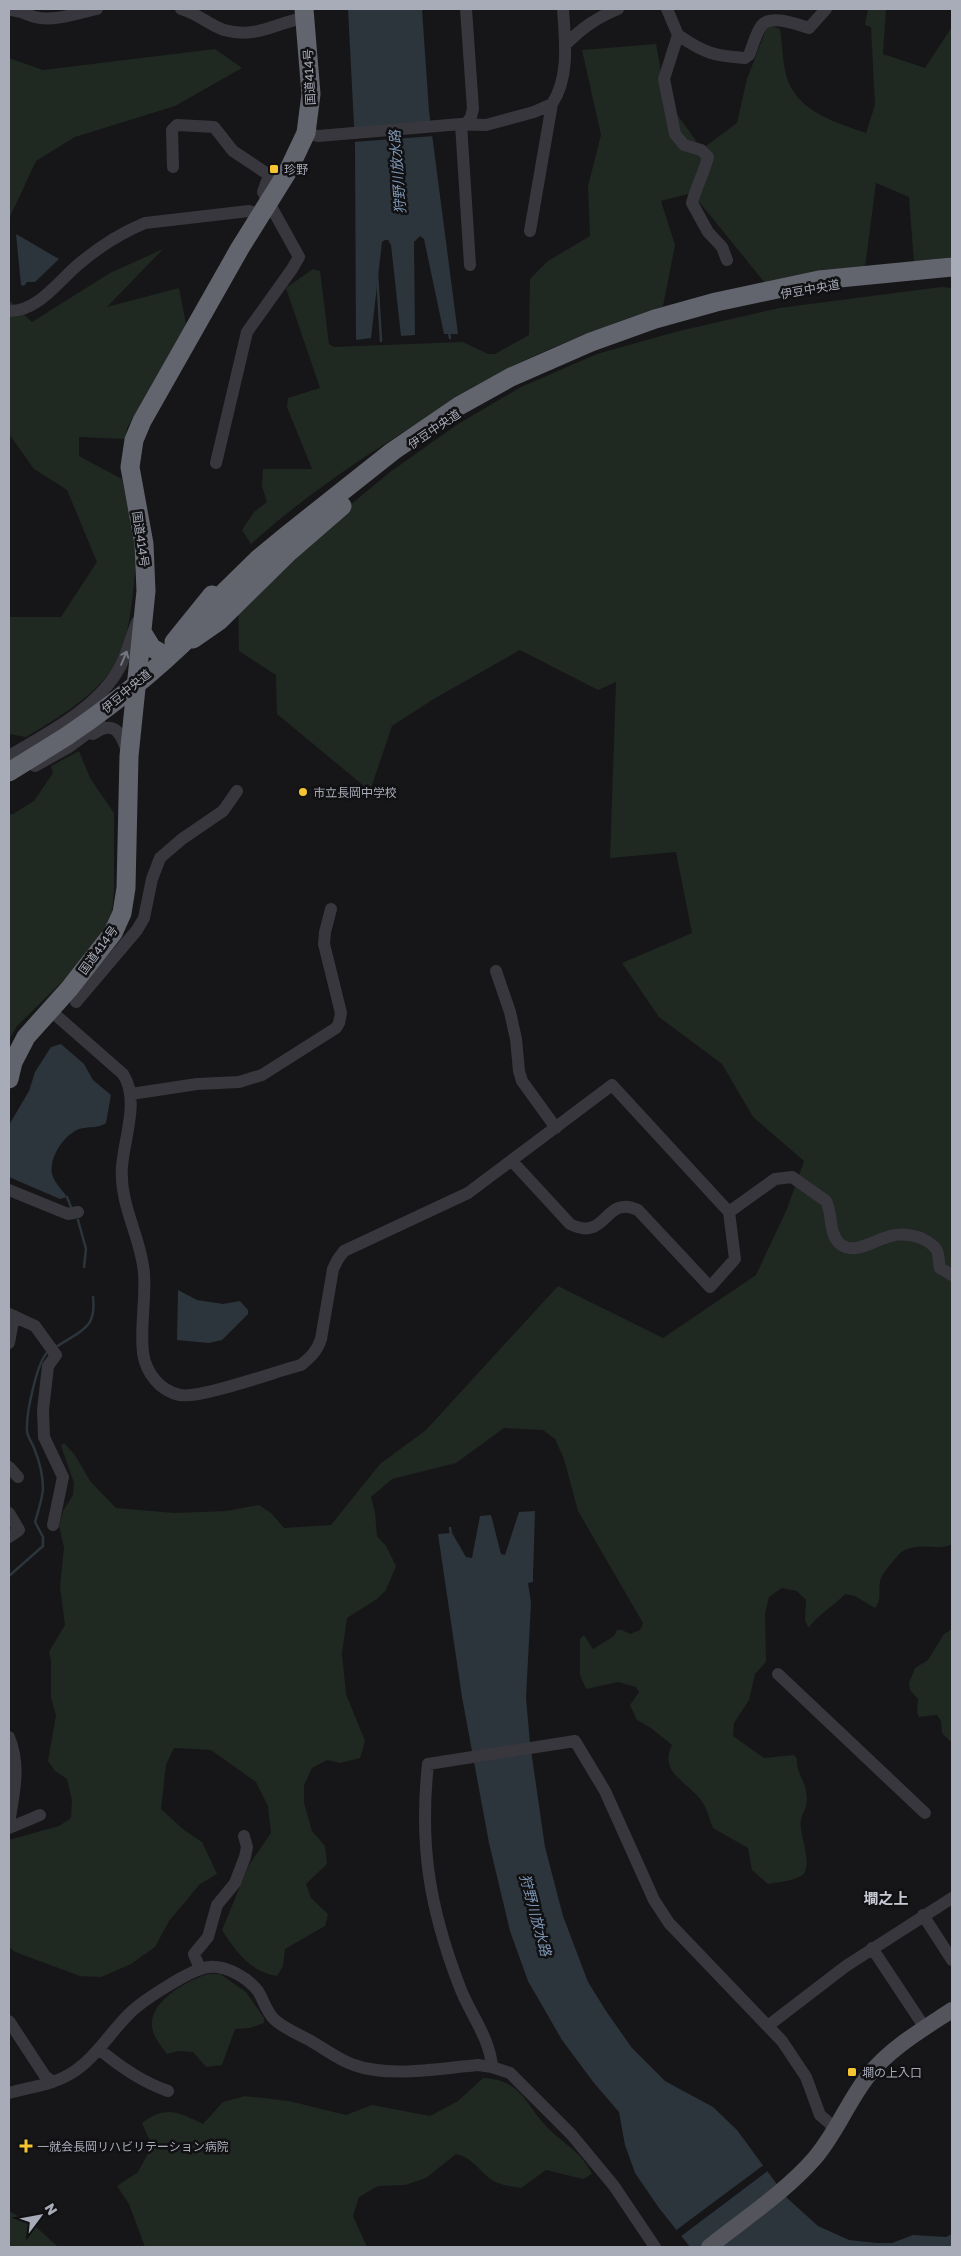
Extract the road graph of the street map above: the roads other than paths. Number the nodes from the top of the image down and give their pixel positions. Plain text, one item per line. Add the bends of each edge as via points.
1 (97, 9) edge
2 (182, 9) edge
3 (466, 9) edge
4 (563, 9) edge
5 (618, 9) edge
6 (667, 9) edge
7 (826, 9) edge
8 (9, 10) edge
9 (304, 13) edge
10 (678, 35) junction
11 (565, 45) junction
12 (552, 104) junction
13 (460, 124) junction
14 (306, 134) junction
15 (173, 167) dead end
16 (264, 208) junction
17 (530, 230) dead end
18 (727, 260) dead end
19 (470, 265) dead end
20 (952, 267) edge
21 (952, 273) edge
22 (9, 312) edge
23 (392, 456) junction
24 (216, 463) dead end
25 (146, 603) junction
26 (142, 632) junction
27 (161, 653) junction
28 (136, 682) junction
29 (66, 734) junction
30 (9, 756) edge
31 (129, 756) junction
32 (9, 765) edge
33 (9, 772) edge
34 (9, 781) edge
35 (237, 791) dead end
36 (331, 909) dead end
37 (496, 971) dead end
38 (76, 1002) dead end
39 (50, 1010) junction
40 (9, 1079) edge
41 (131, 1094) junction
42 (556, 1128) junction
43 (512, 1160) junction
44 (9, 1190) edge
45 (78, 1212) dead end
46 (728, 1212) junction
47 (952, 1275) edge
48 (12, 1315) edge
49 (9, 1343) edge
50 (9, 1467) edge
51 (18, 1477) dead end
52 (9, 1512) edge
53 (53, 1525) dead end
54 (9, 1537) edge
55 (778, 1674) dead end
56 (9, 1737) edge
57 (925, 1813) dead end
58 (40, 1815) dead end
59 (9, 1823) edge
60 (9, 1828) edge
61 (244, 1836) dead end
62 (952, 1898) edge
63 (923, 1915) junction
64 (872, 1948) junction
65 (952, 1960) edge
66 (200, 1969) junction
67 (952, 2010) edge
68 (9, 2021) edge
69 (769, 2025) junction
70 (925, 2028) junction
71 (99, 2049) junction
72 (492, 2066) junction
73 (53, 2082) junction
74 (168, 2091) dead end
75 (9, 2093) edge
76 (835, 2128) junction
77 (655, 2247) edge
78 (709, 2247) edge

1 - 8 street via 50,18
2 - 9 street via 222,30 245,33 261,32
3 - 13 street via 473,110 471,117
4 - 11 street
5 - 11 street via 584,26
6 - 10 street
7 - 10 street via 809,28 768,21 761,26 745,58 715,56
9 - 14 highway, 国道414号 via 311,94
10 - 18 street via 664,79 675,134 684,145 702,150 708,157 692,203 708,232 722,247
11 - 12 street via 561,88
12 - 13 street via 486,125
12 - 17 street
13 - 14 street via 318,136
13 - 19 street
14 - 16 highway, 国道414号 via 288,171
15 - 16 street via 172,130 177,125 214,127 233,151 269,175 263,192
16 - 22 street via 145,223 132,228 81,262 32,306
16 - 24 street via 299,256 247,332
16 - 25 highway, 国道414号 via 134,440 130,467 144,544
20 - 23 highway, 伊豆中央道 via 820,280 716,302 655,319 591,342 511,377 459,406
21 - 23 highway, 伊豆中央道 via 835,284 710,308 655,324 513,382
23 - 27 highway via 375,460 268,539 216,590
23 - 28 highway via 219,621
23 - 29 highway, 伊豆中央道, bridge via 261,562 191,635 118,698
25 - 26 highway, 国道414号
29 -> 25 street via 121,666
26 - 27 highway via 152,648
26 - 28 highway, 国道414号
27 - 28 highway
28 - 29 street via 80,714
28 - 29 street via 110,715
28 - 31 highway, 国道414号
29 - 30 street
29 - 31 street via 108,727 122,736
29 - 32 highway, 伊豆中央道
29 - 33 highway, 伊豆中央道
29 - 34 street
31 - 39 highway, 国道414号 via 126,888 122,913 113,933
35 - 38 street via 223,811 182,838 160,858 144,918
36 - 41 street via 324,944 341,1013 336,1028 262,1075 248,1080
37 - 42 street via 510,1012 522,1082
39 - 40 highway, 国道414号 via 26,1038 13,1062
39 - 41 street via 123,1074
41 - 43 street via 122,1168 127,1212 143,1259 143,1351 146,1366 156,1382 182,1396 208,1392 301,1364 311,1358 321,1339 333,1269 344,1251 468,1193
42 - 43 street
42 - 46 street via 612,1084
43 - 46 street via 577,1228 598,1225 619,1206 638,1210 710,1287 735,1259
44 - 45 street via 68,1214
46 - 47 street via 775,1179 792,1177 826,1201 833,1232 845,1247 855,1248 892,1235 913,1236 932,1244 937,1250 940,1268
48 - 49 street
48 - 53 street via 35,1326 56,1355 48,1366 43,1410 44,1437 63,1477
50 - 51 street
52 - 54 street via 20,1530
55 - 57 street
56 - 59 street via 16,1767
58 - 60 street
61 - 66 street via 247,1847 235,1883 217,1905 208,1937 194,1954
62 - 63 street
63 - 64 street
63 - 65 street
64 - 69 street
64 - 70 street
66 - 71 street via 133,2010
66 - 72 street via 216,1967 241,1976 257,1990 274,2020 352,2065 385,2071
67 - 70 main road
68 - 73 street via 45,2076
69 - 72 street via 669,1923 654,1900 596,1776 575,1741 564,1742 428,1764 424,1831 430,1892 448,1956 486,2041
69 - 76 street via 806,2077 820,2114
70 - 76 main road via 876,2066
71 - 73 street via 71,2074
71 - 74 street via 136,2076
72 - 77 street via 520,2081 571,2134 614,2186
73 - 75 street
76 - 78 main road via 816,2157 785,2187

